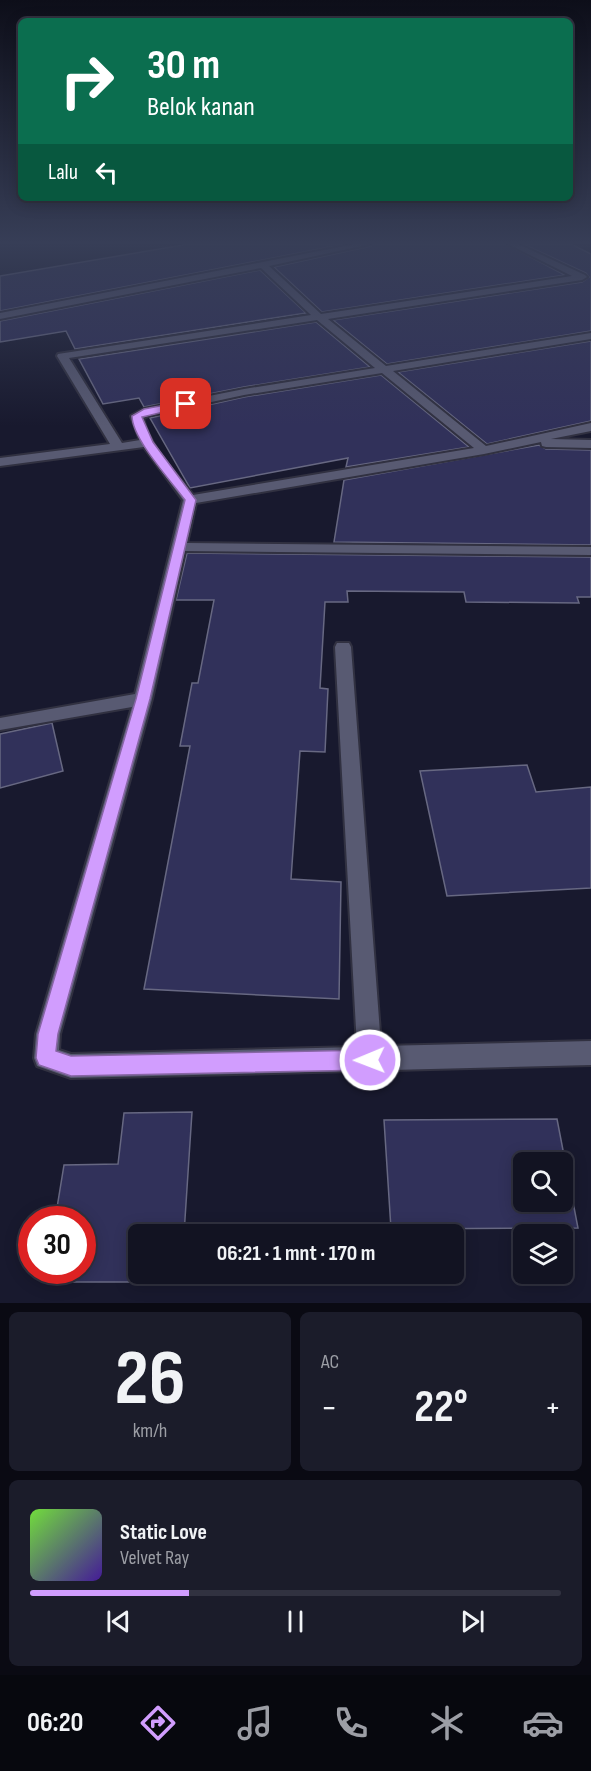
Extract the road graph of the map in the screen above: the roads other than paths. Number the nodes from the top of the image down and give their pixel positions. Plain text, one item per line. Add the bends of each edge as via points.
1 (52, 305) edge
2 (307, 305) edge
3 (394, 305) edge
4 (0, 315) edge
5 (318, 315) junction
6 (591, 336) edge
7 (389, 370) junction
8 (591, 427) edge
9 (148, 442) junction
10 (513, 442) junction
11 (591, 444) edge
12 (119, 448) junction
13 (484, 450) junction
14 (0, 462) edge
15 (190, 500) junction
16 (178, 547) junction
17 (591, 551) edge
18 (343, 647) dead end
19 (143, 699) junction
20 (0, 724) edge
21 (591, 1053) edge
22 (370, 1060) junction

1 - 4 street
2 - 5 street
3 - 5 street
5 - 7 street
5 - 12 street via 62,356
6 - 7 street
7 - 9 street via 148,411 137,416 137,422
7 - 13 street
8 - 10 street
9 - 12 street
9 - 15 street
10 - 11 street
10 - 13 street
12 - 14 street
13 - 15 street
15 - 16 street
16 - 17 street
16 - 19 street
18 - 22 street
19 - 20 street
19 - 22 street via 48,1034 46,1058 71,1066
21 - 22 street

